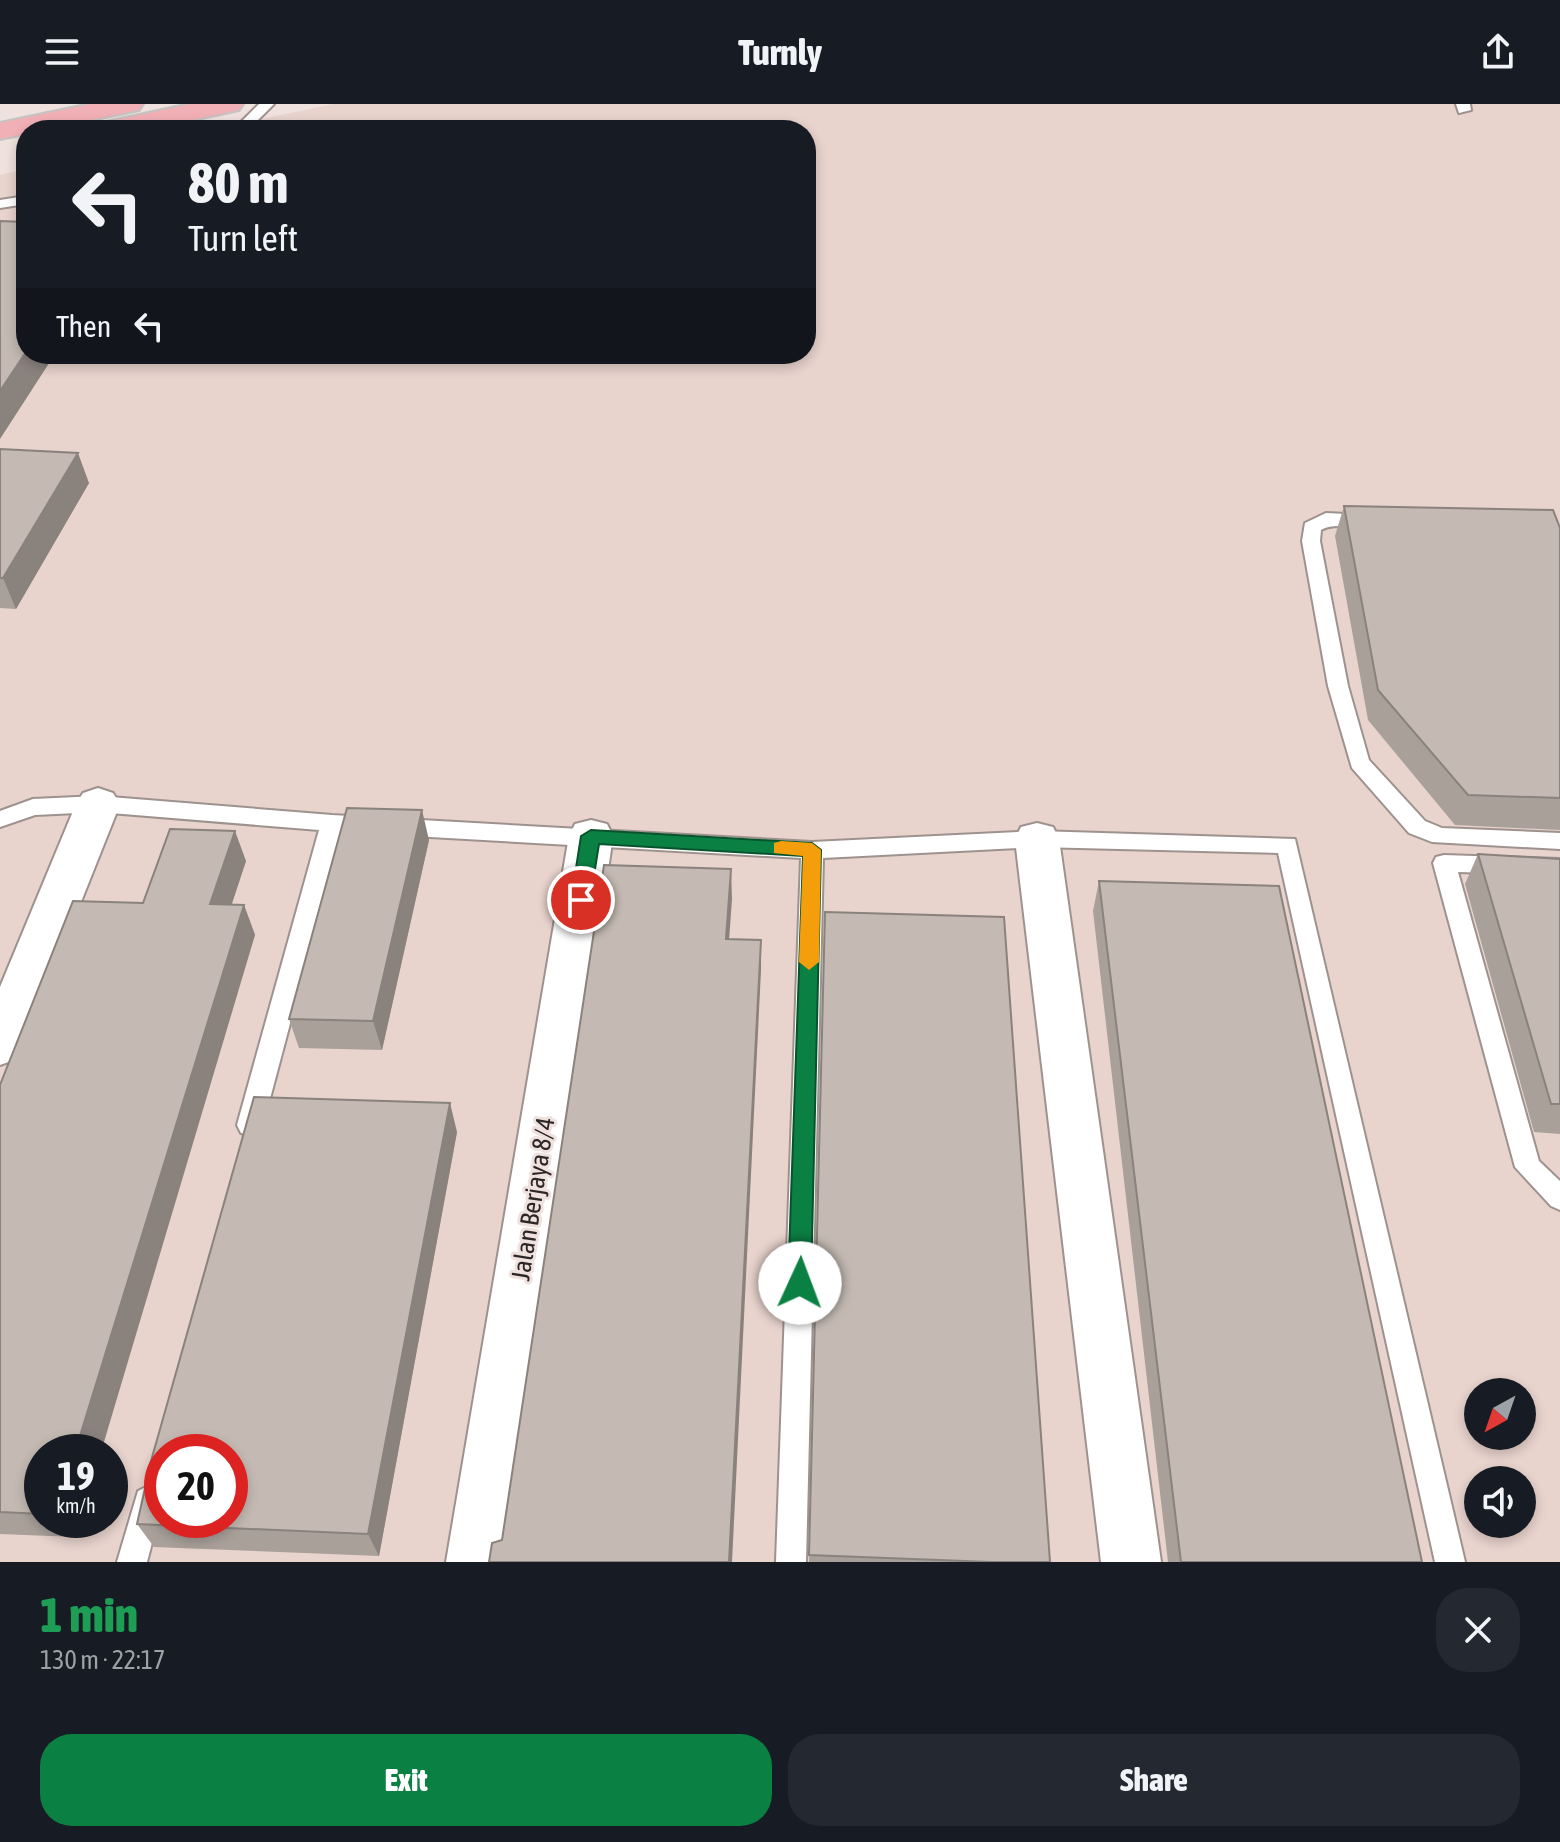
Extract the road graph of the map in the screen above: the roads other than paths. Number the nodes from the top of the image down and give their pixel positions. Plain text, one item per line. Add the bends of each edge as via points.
1 (129, 104) edge
2 (229, 104) edge
3 (267, 104) edge
4 (53, 120) edge
5 (154, 120) edge
6 (250, 120) edge
7 (1389, 522) edge
8 (98, 804) junction
9 (0, 819) edge
10 (332, 823) junction
11 (591, 836) junction
12 (1037, 839) junction
13 (1560, 841) edge
14 (812, 850) junction
15 (1560, 867) edge
16 (0, 1045) edge
17 (244, 1146) edge
18 (1560, 1198) edge
19 (144, 1518) edge
20 (132, 1562) edge
21 (476, 1562) edge
22 (791, 1562) edge
23 (1131, 1562) edge
24 (1450, 1562) edge

1 - 4 main road
2 - 5 main road
3 - 6 lane
7 - 13 lane via 1326,519 1312,527 1338,686 1359,763 1417,827 1440,836
8 - 9 lane via 33,807
8 - 10 lane
8 - 16 street
10 - 11 lane
10 - 17 lane
11 - 14 lane
11 - 21 street, Jalan Berjaya 8/4
12 - 14 lane
12 - 23 street
12 - 24 lane via 1287,845
14 - 22 lane
15 - 18 lane via 1444,863 1528,1167
19 - 20 lane

